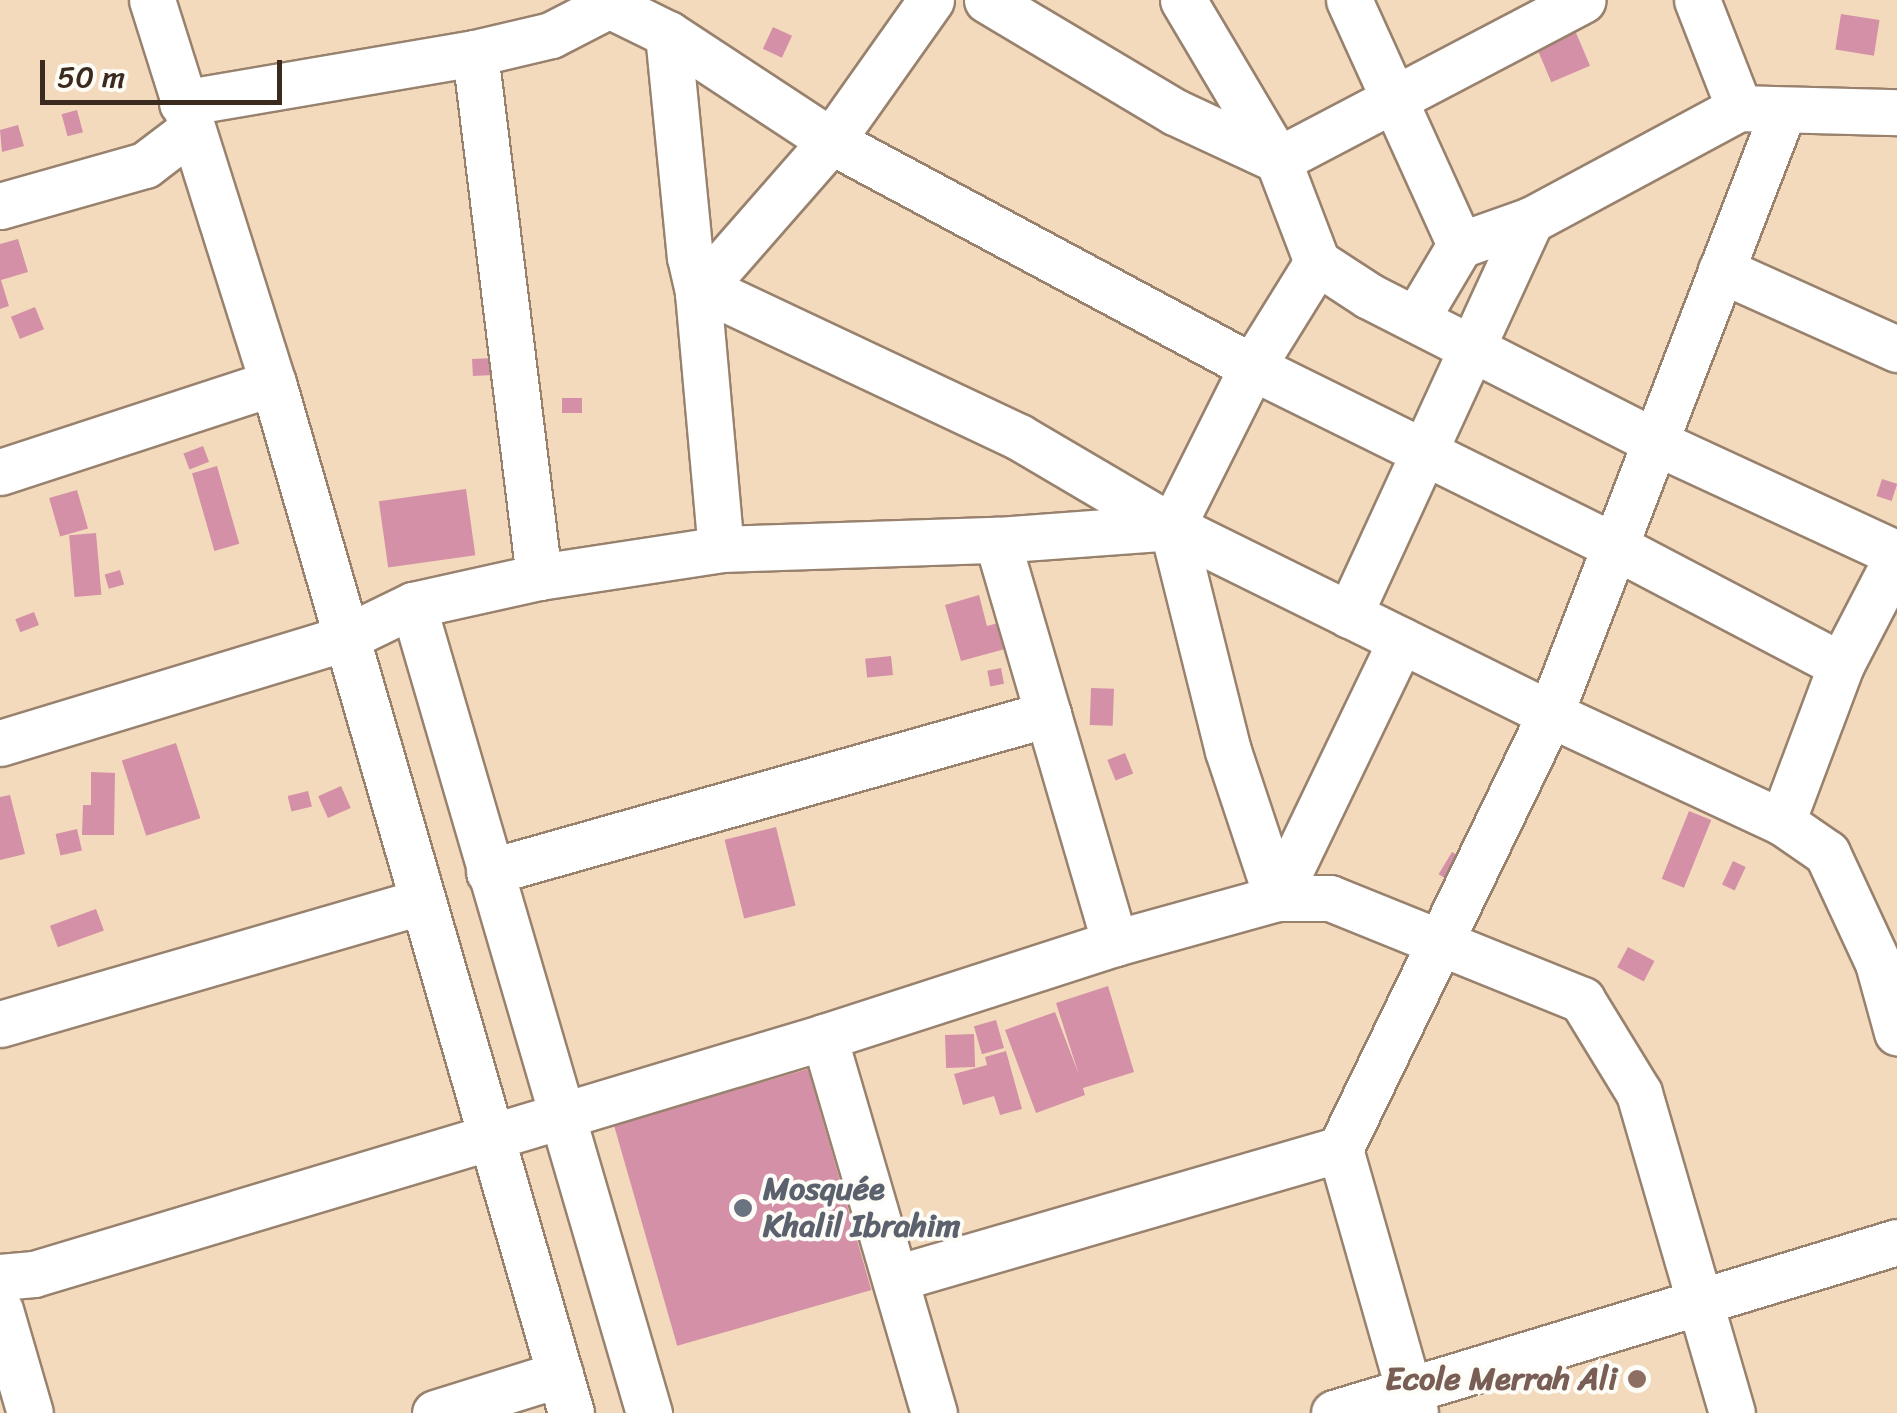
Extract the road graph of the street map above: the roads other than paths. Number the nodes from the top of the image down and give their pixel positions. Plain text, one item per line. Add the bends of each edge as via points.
1 (152, 0) edge
2 (931, 0) edge
3 (987, 0) edge
4 (1182, 0) edge
5 (1349, 0) edge
6 (1583, 0) edge
7 (1698, 0) edge
8 (611, 3) edge
9 (668, 34) junction
10 (475, 54) junction
11 (1395, 98) junction
12 (1761, 110) junction
13 (1897, 112) edge
14 (186, 117) junction
15 (831, 140) junction
16 (1278, 160) junction
17 (0, 206) edge
18 (1532, 220) junction
19 (1460, 245) junction
20 (1317, 262) junction
21 (1721, 270) junction
22 (698, 294) junction
23 (1416, 319) junction
24 (1474, 348) junction
25 (1897, 350) edge
26 (1252, 366) junction
27 (273, 384) junction
28 (1653, 441) junction
29 (1426, 452) junction
30 (0, 472) edge
31 (1172, 527) junction
32 (997, 540) junction
33 (1616, 547) junction
34 (721, 549) junction
35 (1897, 556) edge
36 (539, 577) junction
37 (414, 606) junction
38 (1349, 615) junction
39 (345, 638) junction
40 (1401, 640) junction
41 (1840, 666) junction
42 (1048, 714) junction
43 (1550, 714) junction
44 (0, 743) edge
45 (1782, 822) junction
46 (490, 872) junction
47 (1278, 898) junction
48 (421, 902) junction
49 (1437, 940) junction
50 (1115, 943) junction
51 (1894, 1009) edge
52 (0, 1024) edge
53 (824, 1037) junction
54 (558, 1101) junction
55 (486, 1124) junction
56 (1340, 1148) junction
57 (1897, 1242) edge
58 (0, 1277) edge
59 (896, 1278) junction
60 (1700, 1304) junction
61 (0, 1310) edge
62 (566, 1394) edge
63 (1412, 1403) edge
64 (30, 1413) edge
65 (435, 1413) edge
66 (649, 1413) edge
67 (934, 1413) edge
68 (1334, 1413) edge
69 (1732, 1413) edge

1 - 14 street
2 - 15 street
3 - 16 street via 1175,112
4 - 16 street
5 - 11 street
6 - 11 street
7 - 12 street
8 - 9 street
8 - 10 street via 552,35
9 - 15 street
9 - 22 street
10 - 14 street
10 - 36 street
11 - 16 street
11 - 19 street
12 - 13 street
12 - 18 street
12 - 21 street
14 - 17 street via 145,164
14 - 27 street
15 - 22 street
15 - 26 street
16 - 20 street
18 - 19 street
18 - 24 street
19 - 23 street
20 - 23 street
20 - 26 street
21 - 25 street
21 - 28 street
22 - 31 street via 726,299 1020,437
22 - 34 street
23 - 24 street
24 - 28 street
24 - 29 street
26 - 29 street
26 - 31 street
27 - 30 street
27 - 39 street
28 - 33 street
28 - 35 street
29 - 33 street
29 - 38 street
31 - 32 street
31 - 38 street
31 - 47 street via 1218,717
32 - 34 street
32 - 42 street
33 - 41 street
33 - 43 street
34 - 36 street
35 - 41 street
36 - 37 street
37 - 39 street
37 - 46 street
38 - 40 street
39 - 44 street
39 - 48 street
40 - 43 street
40 - 47 street
41 - 45 street
42 - 46 street
42 - 50 street
43 - 45 street
43 - 49 street
45 - 51 street via 1827,853
46 - 54 street
47 - 49 street via 1330,898
47 - 50 street
48 - 52 street
48 - 55 street
49 - 56 street
49 - 60 street via 1582,1000 1639,1093
50 - 53 street
53 - 54 street
53 - 59 street
54 - 55 street
54 - 66 street
55 - 58 street via 34,1274
55 - 62 street
56 - 59 street
56 - 63 street
57 - 60 street
59 - 67 street
60 - 63 street
60 - 69 street
61 - 64 street
62 - 65 street
63 - 68 street

